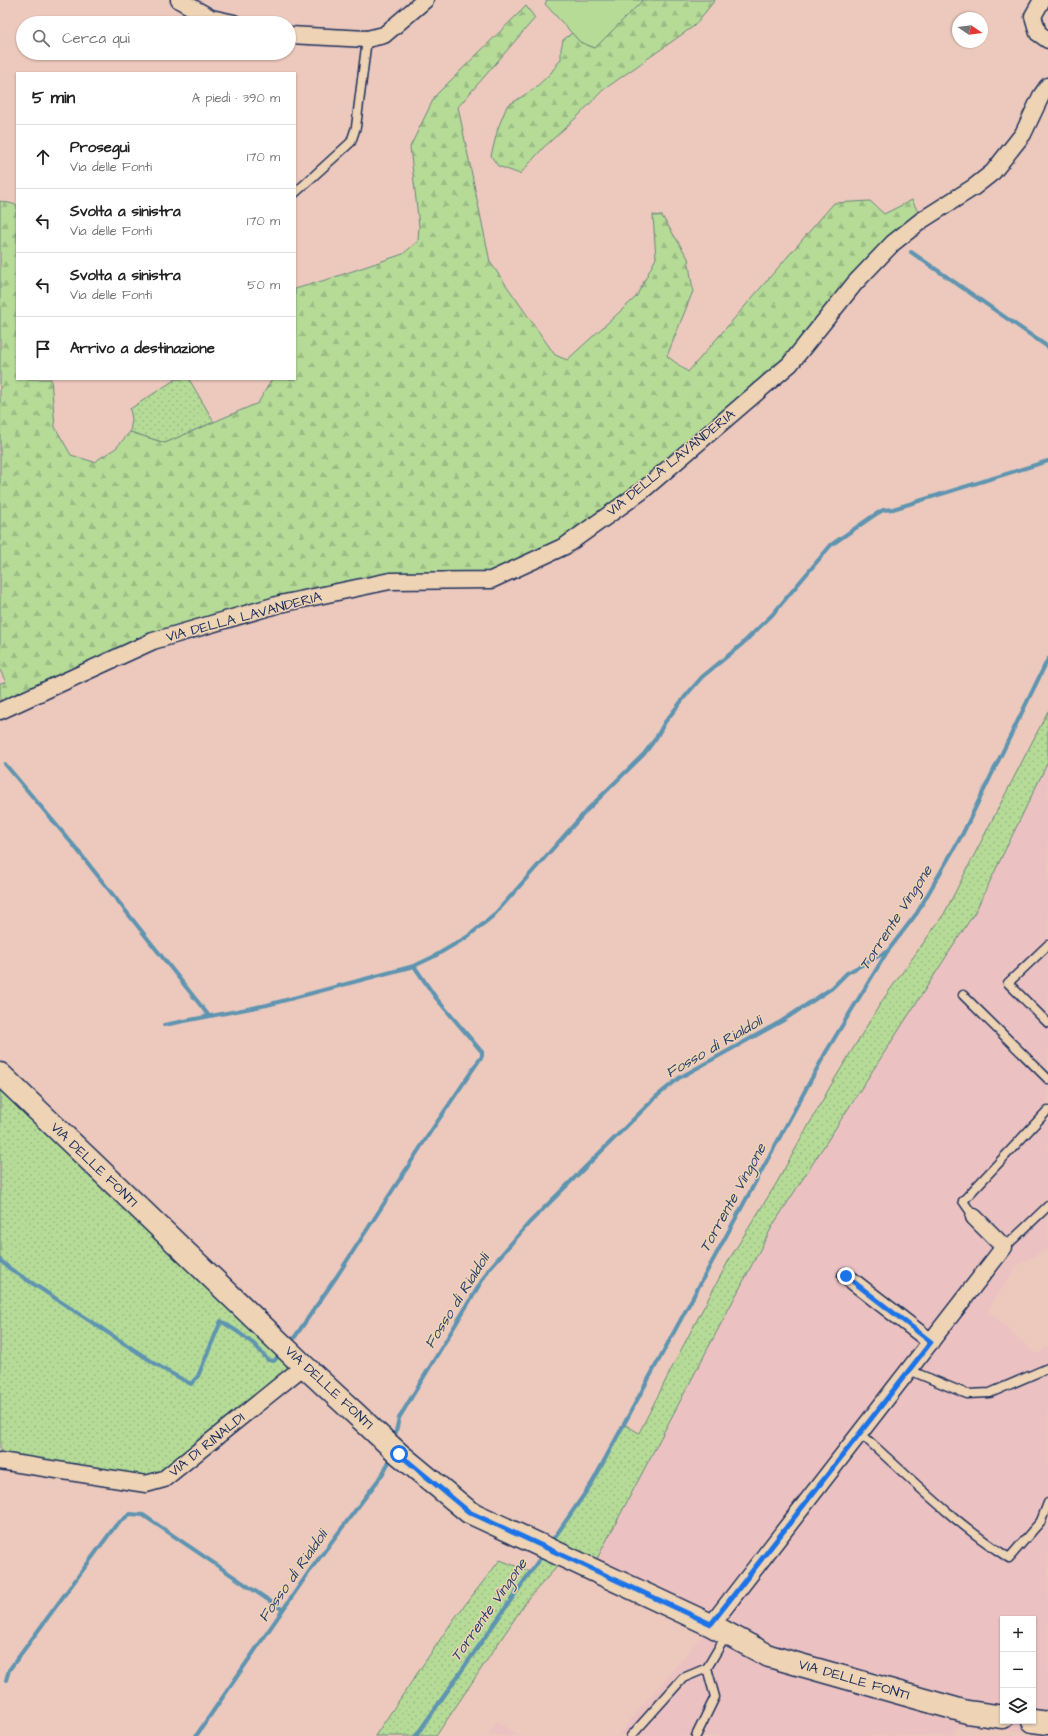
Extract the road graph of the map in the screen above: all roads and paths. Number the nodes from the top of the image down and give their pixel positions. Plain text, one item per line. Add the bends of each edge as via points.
1 (179, 0) edge
2 (425, 0) edge
3 (1042, 0) edge
4 (207, 16) edge
5 (296, 35) edge
6 (367, 39) junction
7 (1048, 40) edge
8 (1048, 86) edge
9 (296, 192) edge
10 (0, 711) edge
11 (1048, 945) edge
12 (963, 995) dead end
13 (1048, 1024) edge
14 (0, 1074) edge
15 (1048, 1079) edge
16 (1048, 1110) edge
17 (1048, 1206) edge
18 (974, 1217) joint
19 (1004, 1248) junction
20 (846, 1276) dead end
21 (931, 1342) junction
22 (304, 1366) junction
23 (1048, 1368) edge
24 (909, 1370) junction
25 (860, 1433) junction
26 (0, 1461) edge
27 (1048, 1503) edge
28 (719, 1629) junction
29 (707, 1668) junction
30 (1000, 1717) edge
31 (1036, 1721) edge
32 (1048, 1723) edge
33 (631, 1736) edge
34 (696, 1736) edge

1 - 4 street
2 - 6 street via 384,36
3 - 7 street via 1033,16 1038,33
5 - 6 street
6 - 9 lane via 356,127 351,142
8 - 10 street, VIA DELLA LAVANDERIA via 1023,134 993,172 893,243 856,283 790,364 642,491 565,546 491,580 390,582 272,606 153,641
11 - 13 lane via 1008,983
12 - 15 lane
14 - 22 street, VIA DELLE FONTI
16 - 18 lane via 964,1201
17 - 19 lane
18 - 19 street
19 - 21 street
20 - 21 street
21 - 24 street
22 - 26 street, VIA DI RINALDI via 164,1479 146,1484
22 - 28 street, VIA DELLE FONTI via 399,1454 469,1512
23 - 24 lane via 990,1393 966,1394
24 - 25 street
25 - 27 lane via 934,1500 1009,1558 1041,1521
25 - 28 street
28 - 29 lane
28 - 30 street, VIA DELLE FONTI via 768,1656 967,1712
29 - 33 lane via 683,1678
29 - 34 lane via 715,1697
31 - 32 street

